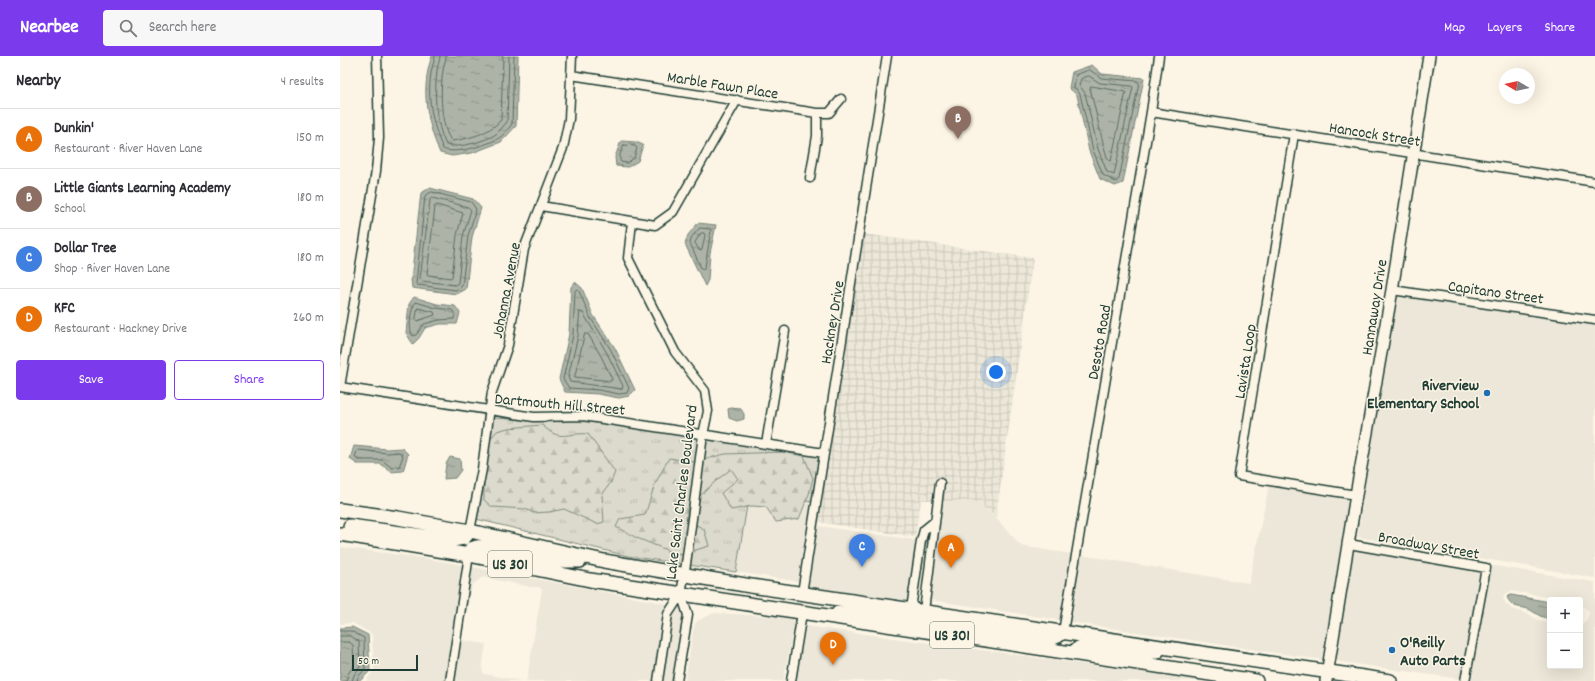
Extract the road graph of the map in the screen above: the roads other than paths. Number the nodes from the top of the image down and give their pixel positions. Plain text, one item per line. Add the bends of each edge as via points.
1 (377, 56) edge
2 (572, 56) edge
3 (887, 56) edge
4 (1159, 56) edge
5 (1429, 56) edge
6 (571, 75) junction
7 (841, 99) dead end
8 (738, 100) junction
9 (1151, 112) junction
10 (817, 114) junction
11 (1294, 134) junction
12 (1414, 153) junction
13 (810, 178) dead end
14 (1595, 182) edge
15 (541, 206) junction
16 (632, 222) junction
17 (1392, 290) junction
18 (1595, 320) edge
19 (785, 330) dead end
20 (340, 386) edge
21 (489, 410) junction
22 (703, 435) junction
23 (766, 444) junction
24 (824, 453) junction
25 (940, 483) dead end
26 (1356, 494) junction
27 (340, 510) edge
28 (935, 521) junction
29 (340, 526) edge
30 (470, 531) junction
31 (340, 534) edge
32 (1349, 544) junction
33 (469, 555) junction
34 (604, 561) junction
35 (684, 575) junction
36 (802, 593) junction
37 (681, 594) junction
38 (911, 609) junction
39 (924, 611) junction
40 (802, 613) junction
41 (821, 616) junction
42 (997, 622) junction
43 (917, 630) junction
44 (1063, 632) junction
45 (943, 634) junction
46 (1174, 649) junction
47 (1073, 653) junction
48 (1326, 676) edge
49 (450, 681) edge
50 (658, 681) edge
51 (677, 681) edge
52 (791, 681) edge
53 (1256, 681) edge
54 (1390, 681) edge
55 (1465, 681) edge

1 - 20 street via 379,138 376,171
2 - 6 street, Johanna Avenue
3 - 24 street, Hackney Drive
4 - 9 street, Desoto Road
5 - 12 street, Hannaway Drive
6 - 8 street, Marble Fawn Place
6 - 15 street, Johanna Avenue via 569,119 563,148
7 - 10 street via 829,113
8 - 10 street, Marble Fawn Place
8 - 16 street via 673,212 655,226
9 - 11 street, Hancock Street
9 - 44 street, Desoto Road
10 - 13 street via 817,136
11 - 12 street, Hancock Street
11 - 26 street, Lavista Loop via 1239,476
12 - 14 street, Hancock Street
12 - 17 street, Hannaway Drive
15 - 16 street
15 - 21 street, Johanna Avenue via 524,249 508,345 492,392
16 - 22 street, Lake Saint Charles Boulevard via 628,258 675,352 705,391 708,412
17 - 18 street, Capitano Street
17 - 26 street, Hannaway Drive
19 - 23 street
20 - 21 street, Dartmouth Hill Street
21 - 22 street, Dartmouth Hill Street via 534,417 583,416
21 - 30 street, Johanna Avenue via 482,469
22 - 23 street, Dartmouth Hill Street
22 - 35 street, Lake Saint Charles Boulevard
23 - 24 street, Dartmouth Hill Street
24 - 36 street, Hackney Drive
25 - 28 street
26 - 32 street, Hannaway Drive
27 - 30 main road, US 301
28 - 38 street via 924,530
28 - 39 street
29 - 30 main road via 452,540 464,538
30 - 34 main road, US 301
31 - 33 main road, US 301
32 - 48 street, Hannaway Drive
32 - 55 street, Broadway Street via 1486,568
33 - 34 main road via 471,549 486,546 557,561
33 - 37 main road, US 301 via 555,574
33 - 49 street
34 - 35 main road, US 301
35 - 36 main road, US 301
35 - 37 street, Lake Saint Charles Boulevard
36 - 38 main road, US 301
37 - 40 main road, US 301
37 - 50 street, Lake Saint Charles Boulevard via 668,614
37 - 51 street, Lake Saint Charles Boulevard via 688,616
38 - 39 main road, US 301
39 - 41 main road via 921,616 908,619 857,612
39 - 42 main road, US 301
40 - 41 main road, US 301
40 - 52 street
41 - 43 main road, US 301
42 - 43 main road via 964,627 924,622
42 - 44 main road, US 301
43 - 45 main road, US 301
44 - 45 main road via 1048,640 982,630
44 - 46 main road, US 301
45 - 47 main road, US 301
46 - 47 main road via 1132,653 1080,646
46 - 48 main road, US 301
47 - 53 main road, US 301
48 - 54 main road, US 301

